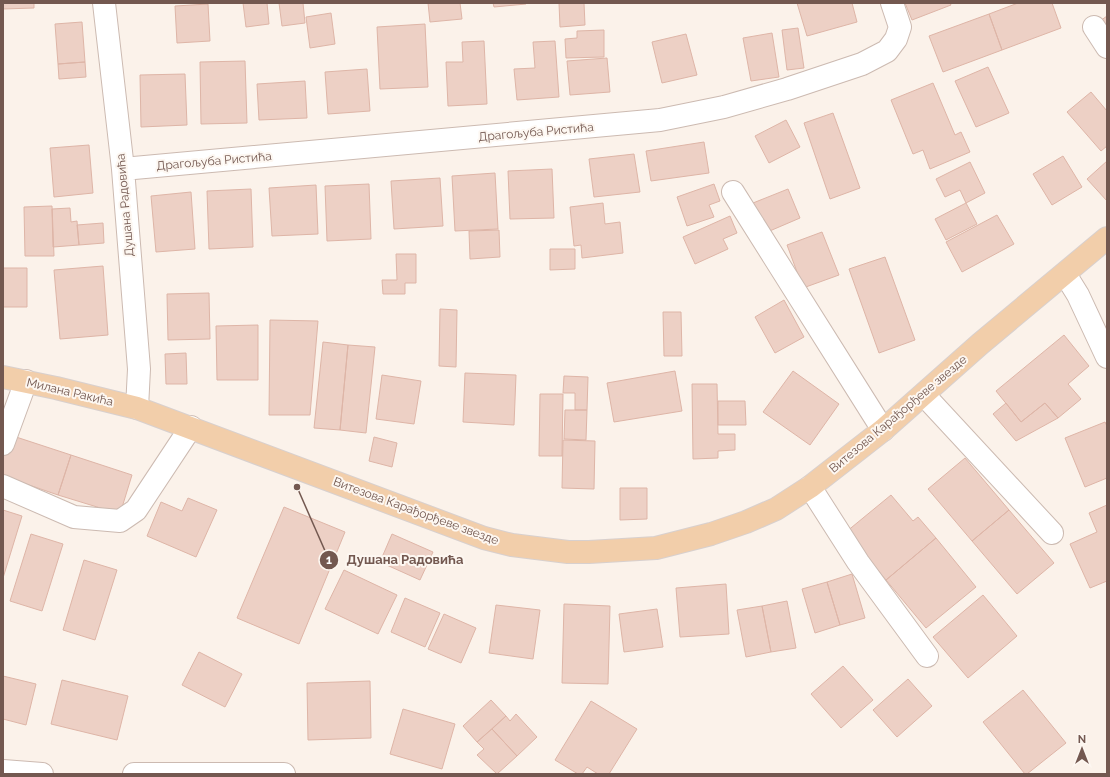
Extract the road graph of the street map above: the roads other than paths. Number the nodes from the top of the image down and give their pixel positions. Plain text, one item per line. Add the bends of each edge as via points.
1 (104, 3) edge
2 (892, 3) edge
3 (1094, 27) dead end
4 (1107, 47) edge
5 (123, 169) junction
6 (733, 192) dead end
7 (1107, 238) edge
8 (1065, 274) junction
9 (1107, 357) edge
10 (3, 377) edge
11 (26, 381) junction
12 (924, 395) junction
13 (138, 408) junction
14 (191, 427) junction
15 (883, 430) junction
16 (3, 444) edge
17 (3, 486) edge
18 (810, 488) junction
19 (1052, 533) dead end
20 (927, 656) dead end
21 (3, 771) edge
22 (42, 774) edge
23 (134, 774) edge
24 (284, 774) edge

1 - 5 street, Душана Радовића
2 - 5 street, Драгољуба Ристића via 900,27 896,39 887,51 862,64 787,89 710,110 660,120
3 - 4 street
5 - 13 street, Душана Радовића via 139,369
6 - 15 street
7 - 8 main road, Витезова Карађорђеве звезде
8 - 9 street via 1078,295
8 - 12 main road, Витезова Карађорђеве звезде via 980,344
10 - 11 main road, Милана Ракића
11 - 13 main road, Милана Ракића
11 - 16 street
12 - 15 main road, Витезова Карађорђеве звезде
12 - 19 street
13 - 14 main road, Витезова Карађорђеве звезде
14 - 17 street via 136,510 120,521 74,517
14 - 18 main road, Витезова Карађорђеве звезде via 484,538 549,551 589,552 656,548 746,522 776,509
15 - 18 main road, Витезова Карађорђеве звезде
18 - 20 street via 858,562
21 - 22 street
23 - 24 street

